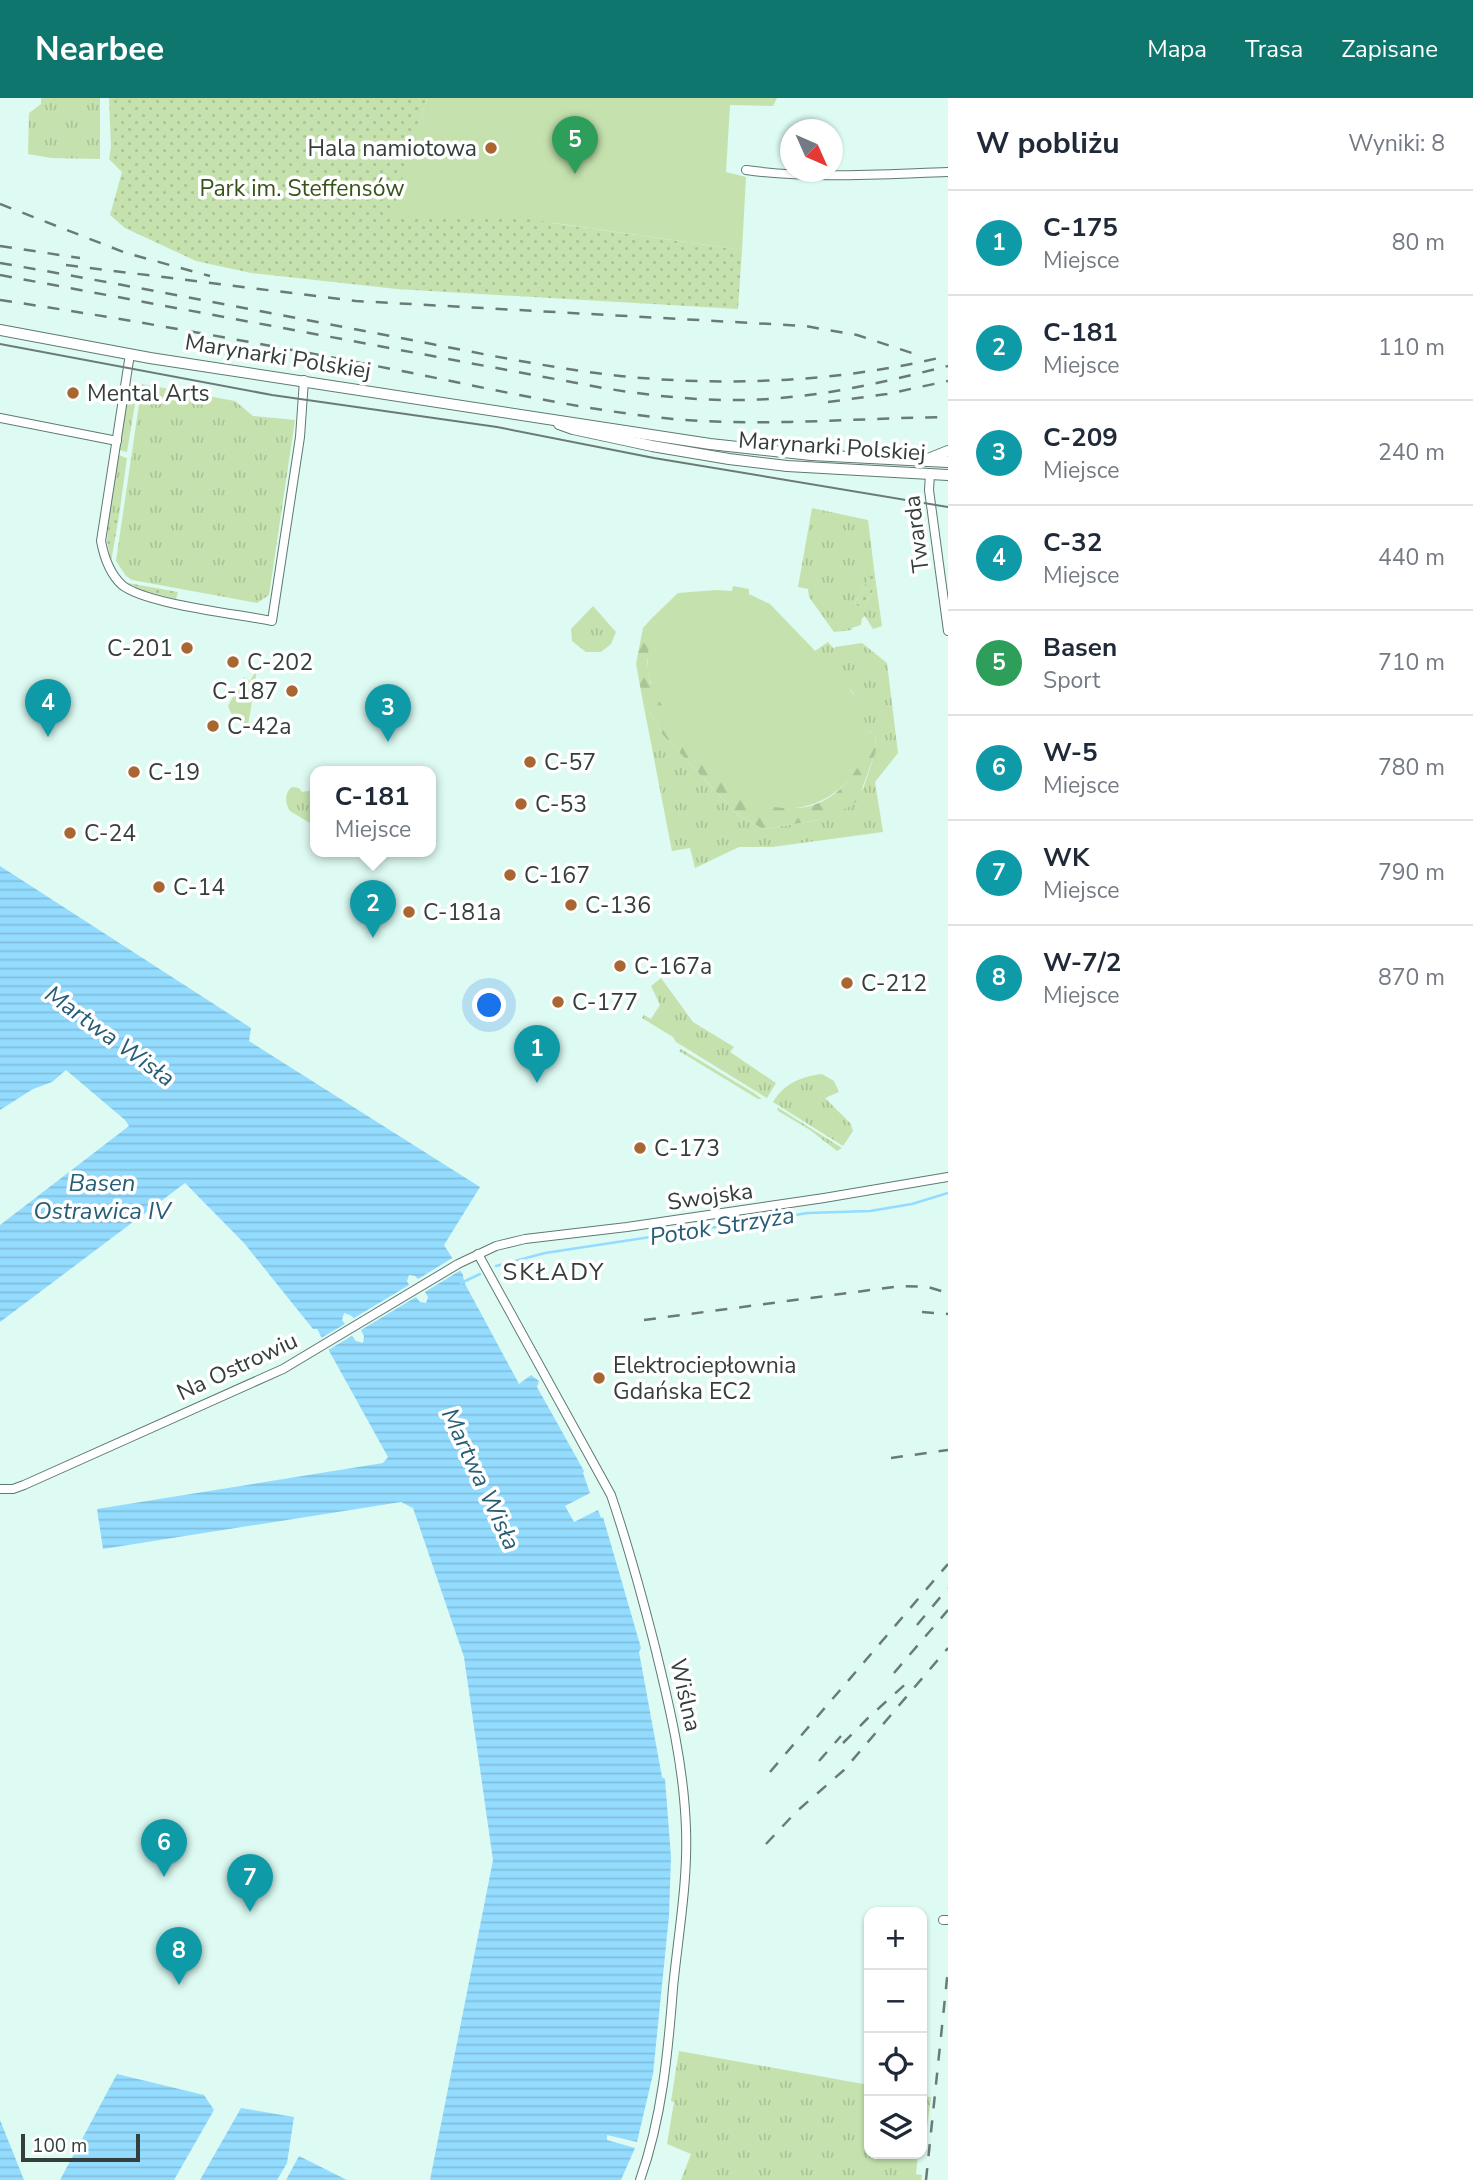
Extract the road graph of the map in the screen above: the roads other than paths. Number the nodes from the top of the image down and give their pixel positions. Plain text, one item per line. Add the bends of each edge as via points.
1 (746, 170) dead end
2 (948, 172) edge
3 (0, 330) edge
4 (130, 354) junction
5 (304, 380) junction
6 (0, 418) edge
7 (117, 441) junction
8 (694, 447) junction
9 (948, 451) edge
10 (925, 460) junction
11 (948, 461) edge
12 (930, 474) junction
13 (948, 475) edge
14 (948, 631) edge
15 (948, 1177) edge
16 (478, 1254) junction
17 (0, 1489) edge
18 (640, 2180) edge

1 - 2 street
3 - 4 main road, Marynarki Polskiej
4 - 5 main road, Marynarki Polskiej
4 - 7 street
5 - 7 street via 300,437 272,621 148,597 116,579 102,541
5 - 8 main road, Marynarki Polskiej
6 - 7 street
8 - 10 main road, Marynarki Polskiej
8 - 12 main road, Marynarki Polskiej via 787,466
9 - 10 main road
10 - 11 main road, Marynarki Polskiej
12 - 13 main road, Marynarki Polskiej
12 - 14 street, Twarda
15 - 16 street, Swojska via 745,1210 525,1238
16 - 17 street, Na Ostrowiu via 283,1369 23,1485
16 - 18 street, Wiślna via 611,1495 652,1635 681,1762 686,1854 670,2026 660,2107

